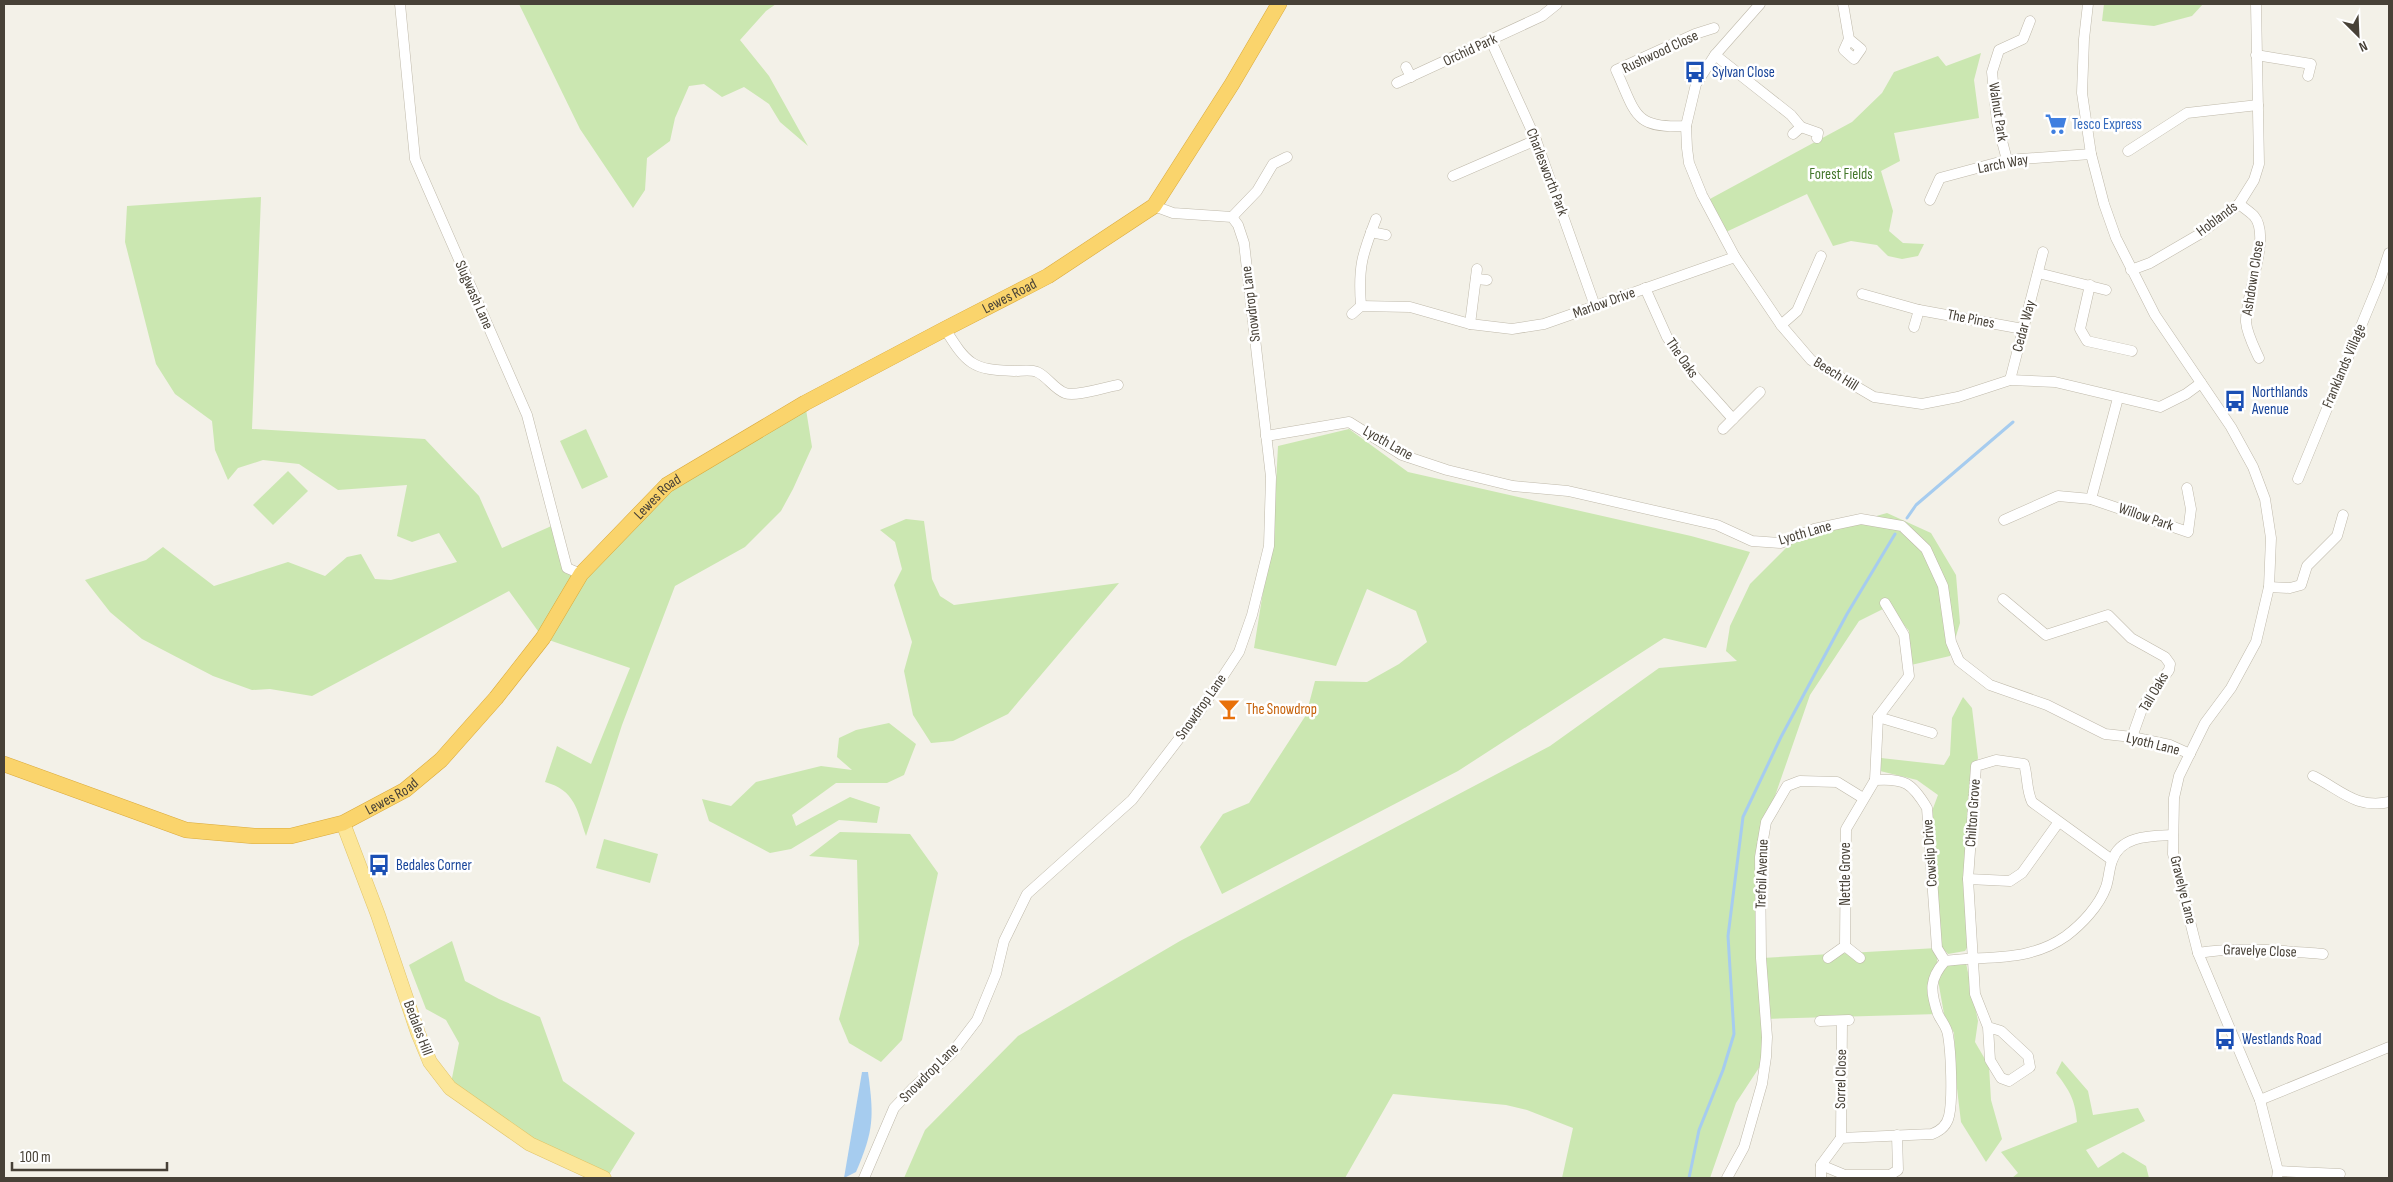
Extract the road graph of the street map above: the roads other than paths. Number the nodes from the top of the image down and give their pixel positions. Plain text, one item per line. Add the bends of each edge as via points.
1 (400, 4) edge
2 (1279, 4) edge
3 (1557, 4) edge
4 (1760, 4) edge
5 (1843, 4) edge
6 (2088, 4) edge
7 (2256, 4) edge
8 (2030, 21) dead end
9 (1714, 28) dead end
10 (1849, 39) dead end
11 (1490, 41) junction
12 (1715, 55) junction
13 (2256, 56) junction
14 (2308, 76) dead end
15 (1397, 83) dead end
16 (2258, 104) junction
17 (1686, 126) junction
18 (1817, 138) dead end
19 (1536, 140) junction
20 (2128, 151) dead end
21 (2091, 154) junction
22 (1287, 157) dead end
23 (2007, 160) junction
24 (1452, 176) dead end
25 (1930, 200) dead end
26 (2239, 204) junction
27 (1154, 206) junction
28 (1232, 217) junction
29 (1376, 219) dead end
30 (1371, 232) junction
31 (1386, 235) dead end
32 (2043, 252) dead end
33 (2389, 253) edge
34 (1821, 256) dead end
35 (1735, 257) junction
36 (2131, 270) junction
37 (2038, 273) junction
38 (1487, 280) dead end
39 (2090, 286) junction
40 (1645, 288) junction
41 (2106, 290) dead end
42 (1862, 294) dead end
43 (1361, 306) junction
44 (1595, 306) junction
45 (1919, 310) junction
46 (1352, 314) dead end
47 (1470, 324) junction
48 (1781, 325) junction
49 (1914, 327) dead end
50 (944, 328) junction
51 (2023, 329) junction
52 (2132, 351) dead end
53 (2259, 358) dead end
54 (2010, 380) junction
55 (2201, 383) junction
56 (1118, 385) dead end
57 (1760, 392) dead end
58 (2118, 398) junction
59 (1733, 419) junction
60 (1723, 429) dead end
61 (1266, 436) junction
62 (2298, 479) dead end
63 (2187, 488) dead end
64 (2091, 499) junction
65 (2343, 515) dead end
66 (2004, 520) dead end
67 (581, 574) junction
68 (2269, 583) junction
69 (2003, 599) dead end
70 (1886, 603) dead end
71 (1878, 717) junction
72 (1932, 733) dead end
73 (2132, 737) junction
74 (2190, 754) junction
75 (4, 764) edge
76 (2313, 776) dead end
77 (1875, 780) junction
78 (1863, 798) junction
79 (2389, 802) edge
80 (343, 823) junction
81 (2058, 823) junction
82 (2173, 835) junction
83 (2112, 860) junction
84 (1968, 879) junction
85 (1844, 946) junction
86 (2198, 953) junction
87 (2323, 954) dead end
88 (1828, 958) dead end
89 (1860, 958) dead end
90 (1972, 959) junction
91 (1945, 961) junction
92 (1820, 1021) dead end
93 (1988, 1027) junction
94 (2389, 1047) edge
95 (2260, 1100) junction
96 (1897, 1135) junction
97 (1841, 1138) junction
98 (1821, 1165) junction
99 (2277, 1174) edge
100 (2340, 1174) dead end
101 (604, 1178) edge
102 (864, 1178) edge
103 (1727, 1178) edge
104 (1821, 1178) edge

1 - 67 street, Slugwash Lane via 415,159 527,415 567,568
2 - 27 highway, Lewes Road
3 - 11 street, Orchid Park via 1542,16
4 - 12 street, Beech Hill
5 - 10 street
6 - 21 street via 2082,93
7 - 13 street, Hoblands
8 - 23 street, Walnut Park via 2024,39 1999,50 1992,72 1997,122
9 - 17 street, Rushwood Close via 1616,70 1635,111 1646,123 1664,127
11 - 15 street, Orchid Park via 1408,72
11 - 19 street, Charlesworth Park
12 - 17 street, Beech Hill via 1696,84
12 - 18 street via 1790,115 1797,131 1818,133
13 - 14 street via 2311,64
13 - 16 street, Hoblands
16 - 20 street via 2187,113
16 - 26 street, Hoblands via 2259,164 2254,180
17 - 35 street, Beech Hill via 1689,163 1702,196
19 - 24 street
19 - 44 street, Charlesworth Park
21 - 23 street, Larch Way
21 - 36 street via 2104,204
22 - 28 street via 1273,164 1257,191
23 - 25 street, Larch Way via 1940,178
26 - 36 street, Hoblands via 2198,235 2150,263
26 - 53 street, Ashdown Close via 2256,217 2260,234 2260,248 2248,294 2246,323
27 - 28 street via 1173,213
27 - 50 highway, Lewes Road via 1048,276
28 - 61 street, Snowdrop Lane via 1244,243
29 - 30 street
30 - 31 street
30 - 43 street via 1364,246 1360,270
32 - 37 street, Cedar Way
33 - 62 street, Franklands Village
34 - 48 street via 1797,311
35 - 40 street, Marlow Drive
35 - 48 street, Beech Hill
36 - 55 street via 2155,315
37 - 39 street
37 - 51 street, Cedar Way
38 - 47 street via 1476,274
39 - 41 street
39 - 52 street via 2080,329 2087,341
40 - 44 street, Marlow Drive
40 - 59 street, The Oaks via 1680,358
42 - 45 street, The Pines
43 - 46 street
43 - 47 street, Marlow Drive via 1410,307
44 - 47 street, Marlow Drive via 1544,324 1512,329
45 - 49 street
45 - 51 street, The Pines
48 - 54 street, Beech Hill via 1811,360 1874,397 1922,404 1958,397
50 - 56 street via 972,364 987,370 1037,371 1065,393
50 - 67 highway, Lewes Road via 806,403 667,485
51 - 54 street, Cedar Way
54 - 58 street, Beech Hill via 2055,382
55 - 58 street, Beech Hill via 2160,407
55 - 68 street via 2253,467 2265,499 2271,538
57 - 59 street
58 - 64 street
59 - 60 street
61 - 73 street, Lyoth Lane via 1349,422 1402,454 1447,470 1513,486 1568,491 1717,525 1752,541 1781,543 1814,530 1861,519 1902,526 1926,549 1943,586 1951,642 1959,661 1990,685 2047,705 2105,734
61 - 102 street, Snowdrop Lane via 1271,477 1269,546 1239,652 1198,714 1132,800 1027,894 1004,941 996,974 977,1020 951,1054 894,1108
63 - 64 street, Willow Park via 2191,509 2188,532
64 - 66 street, Willow Park via 2058,496
65 - 68 street via 2337,536 2307,566 2301,584 2290,588
67 - 80 highway, Lewes Road via 542,638 496,698 441,760 405,790
68 - 74 street, Gravelye Lane via 2256,642
69 - 73 street, Tall Oaks via 2045,639 2108,615 2131,638 2166,657 2169,670 2143,706
70 - 71 street via 1904,636 1909,676
71 - 72 street
71 - 77 street
73 - 74 street, Lyoth Lane via 2170,745
74 - 82 street, Gravelye Lane via 2174,798
75 - 80 highway, Lewes Road via 195,832 291,836
76 - 79 street via 2356,802
77 - 78 street, Nettle Grove
77 - 91 street, Cowslip Drive via 1894,779 1915,788 1927,808 1937,948
78 - 85 street, Nettle Grove via 1846,829
78 - 103 street, Trefoil Avenue via 1837,782 1800,781 1787,786 1766,822 1760,857 1768,1037 1762,1084 1744,1147
80 - 101 main road, Bedales Hill via 430,1062 450,1088 530,1144
81 - 83 street, Chilton Grove
81 - 84 street via 2022,873 2010,881
81 - 84 street, Chilton Grove via 2032,802 2027,792 2028,776 2024,764 1996,760 1976,766
82 - 83 street via 2133,839 2116,850
82 - 86 street, Gravelye Lane via 2173,854
83 - 90 street via 2107,886 2100,899 2081,924 2065,937 2010,958
84 - 90 street, Chilton Grove
85 - 88 street
85 - 89 street
86 - 87 street, Gravelye Close via 2254,949
86 - 95 street, Gravelye Lane
90 - 91 street
90 - 93 street, Chilton Grove via 1975,994
91 - 96 street via 1934,973 1932,992 1938,1014 1948,1032 1949,1117 1941,1130 1932,1134
92 - 97 street, Sorrel Close via 1846,1021
93 - 93 street, Chilton Grove via 2001,1031 2028,1056 2030,1067 2009,1081 2002,1078 1990,1060
94 - 95 street
95 - 99 street, Gravelye Lane
96 - 97 street
96 - 98 street via 1898,1170 1890,1174 1845,1175
97 - 98 street
98 - 104 street
99 - 100 street

